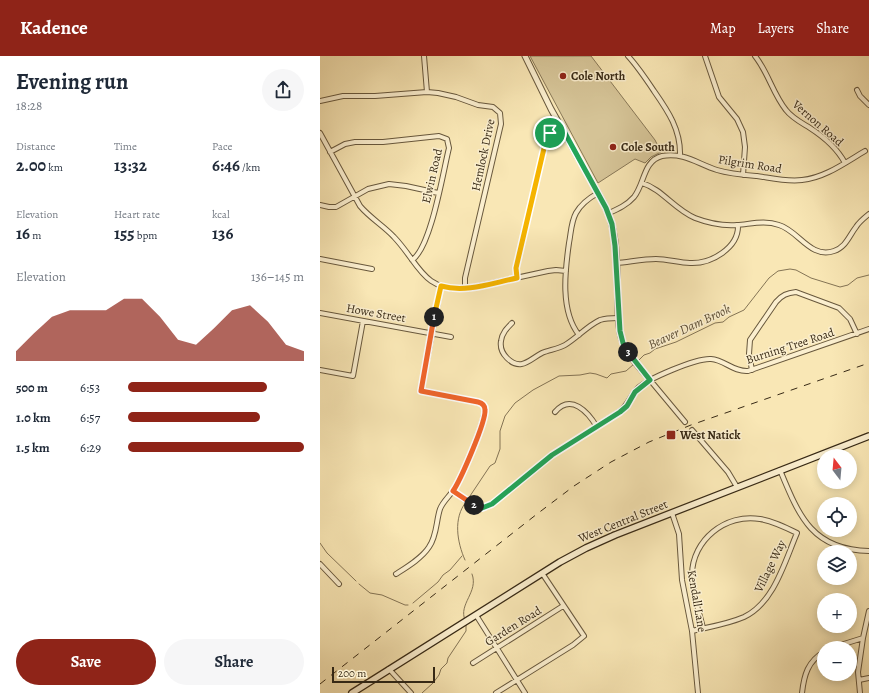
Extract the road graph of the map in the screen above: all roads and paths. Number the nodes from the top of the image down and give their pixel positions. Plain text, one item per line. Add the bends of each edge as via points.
1 (424, 56) edge
2 (525, 56) edge
3 (628, 56) edge
4 (705, 56) edge
5 (756, 56) edge
6 (857, 90) dead end
7 (427, 92) junction
8 (320, 101) edge
9 (869, 105) edge
10 (560, 124) junction
11 (320, 133) edge
12 (866, 151) dead end
13 (330, 152) junction
14 (680, 156) junction
15 (845, 163) junction
16 (743, 175) junction
17 (642, 183) junction
18 (438, 193) junction
19 (598, 193) junction
20 (355, 196) junction
21 (320, 205) edge
22 (609, 213) junction
23 (869, 214) edge
24 (738, 225) junction
25 (320, 258) edge
26 (412, 260) junction
27 (616, 263) junction
28 (372, 269) dead end
29 (566, 272) junction
30 (517, 278) junction
31 (441, 286) junction
32 (465, 288) junction
33 (320, 313) edge
34 (618, 318) junction
35 (363, 321) junction
36 (512, 323) dead end
37 (869, 329) edge
38 (431, 334) junction
39 (857, 334) junction
40 (579, 335) junction
41 (451, 337) dead end
42 (320, 370) edge
43 (752, 370) junction
44 (650, 380) junction
45 (555, 412) dead end
46 (685, 422) dead end
47 (597, 427) junction
48 (692, 430) dead end
49 (869, 436) edge
50 (780, 470) junction
51 (737, 487) junction
52 (453, 491) junction
53 (672, 513) junction
54 (869, 551) edge
55 (320, 564) edge
56 (542, 573) junction
57 (396, 574) dead end
58 (339, 584) dead end
59 (564, 606) junction
60 (869, 611) edge
61 (476, 615) junction
62 (703, 628) junction
63 (692, 631) junction
64 (863, 638) junction
65 (853, 641) edge
66 (496, 648) junction
67 (817, 657) edge
68 (473, 663) dead end
69 (389, 669) junction
70 (869, 678) edge
71 (517, 680) junction
72 (859, 680) junction
73 (352, 693) edge
74 (411, 693) edge
75 (496, 693) edge
76 (525, 693) edge
77 (698, 693) edge
78 (802, 693) edge
79 (860, 693) edge

1 - 7 street
2 - 10 street
3 - 14 street via 672,117 678,132
4 - 16 street via 720,97 737,119 743,132
5 - 15 street, Vernon Road via 786,110 829,143
6 - 9 street
7 - 8 street, Hemlock Drive via 343,96
7 - 32 street, Hemlock Drive via 450,95 492,107 498,110 501,117 465,278
10 - 19 street
10 - 30 street via 545,144 516,268
11 - 13 street
12 - 15 street, Pilgrim Road
13 - 18 street, Elwin Road via 355,142 442,136 447,139 449,148
13 - 20 street
14 - 16 street, Pilgrim Road via 694,159 720,171
14 - 17 street, Pilgrim Road via 665,156 653,160 646,169
15 - 16 street, Pilgrim Road via 818,176 801,180
17 - 22 street, Pilgrim Road via 631,200
17 - 24 street via 694,218 718,224
18 - 20 street via 389,184 373,187
18 - 26 street, Elwin Road via 426,242
19 - 22 street
19 - 29 street via 584,202 574,217
20 - 21 street via 336,207
20 - 26 street via 366,212 393,236
22 - 27 street via 614,233
23 - 24 street via 856,226 842,246 826,252 812,249 794,232 780,225 762,222
24 - 27 street via 737,235 730,246 719,255 704,261 690,263 653,259
25 - 28 street
26 - 31 street via 424,275
27 - 34 street
29 - 30 street via 552,270
29 - 40 street via 569,316
30 - 32 street
31 - 32 street
31 - 38 street
33 - 35 street, Howe Street
34 - 40 street via 600,320
34 - 44 street via 621,339 625,347
35 - 38 street, Howe Street
35 - 42 street via 353,376
36 - 40 street via 504,332 501,348 506,358 516,363 529,362
37 - 39 street, Burning Tree Road
38 - 41 street, Howe Street
38 - 52 street via 421,391 478,402 484,406 485,413 481,429
39 - 43 street, Burning Tree Road
39 - 43 street via 850,319 839,308 796,292 789,293 780,297 750,340
43 - 44 street, Burning Tree Road via 738,371 716,360 708,359
44 - 46 street
44 - 47 street, Burning Tree Road via 635,392 624,409
45 - 47 street via 565,405 577,406 588,412
47 - 52 street, Burning Tree Road via 547,459 492,504 482,508
48 - 51 street via 728,472
49 - 50 main road, West Central Street
50 - 51 main road, West Central Street
50 - 54 street via 802,519 812,530 839,546
51 - 53 main road, West Central Street
52 - 57 street via 441,507 429,547
53 - 56 main road, West Central Street via 598,542
53 - 63 street, Kendall Lane via 678,534 682,580
55 - 58 street
56 - 59 street
56 - 61 main road, West Central Street
59 - 66 street, Garden Road
59 - 71 street via 584,636
60 - 64 street
61 - 66 street
61 - 69 main road, West Central Street
62 - 62 street, Village Way via 740,619 759,607 773,589 797,533 771,522 749,518 729,522 708,536 697,552 692,574
62 - 63 street, Village Way
63 - 77 street, Kendall Lane
64 - 65 street
64 - 72 street
66 - 68 street, Garden Road
66 - 71 street
67 - 78 street via 808,667
69 - 73 main road, West Central Street
69 - 74 street
70 - 72 street
71 - 75 street
71 - 76 street
72 - 79 street

